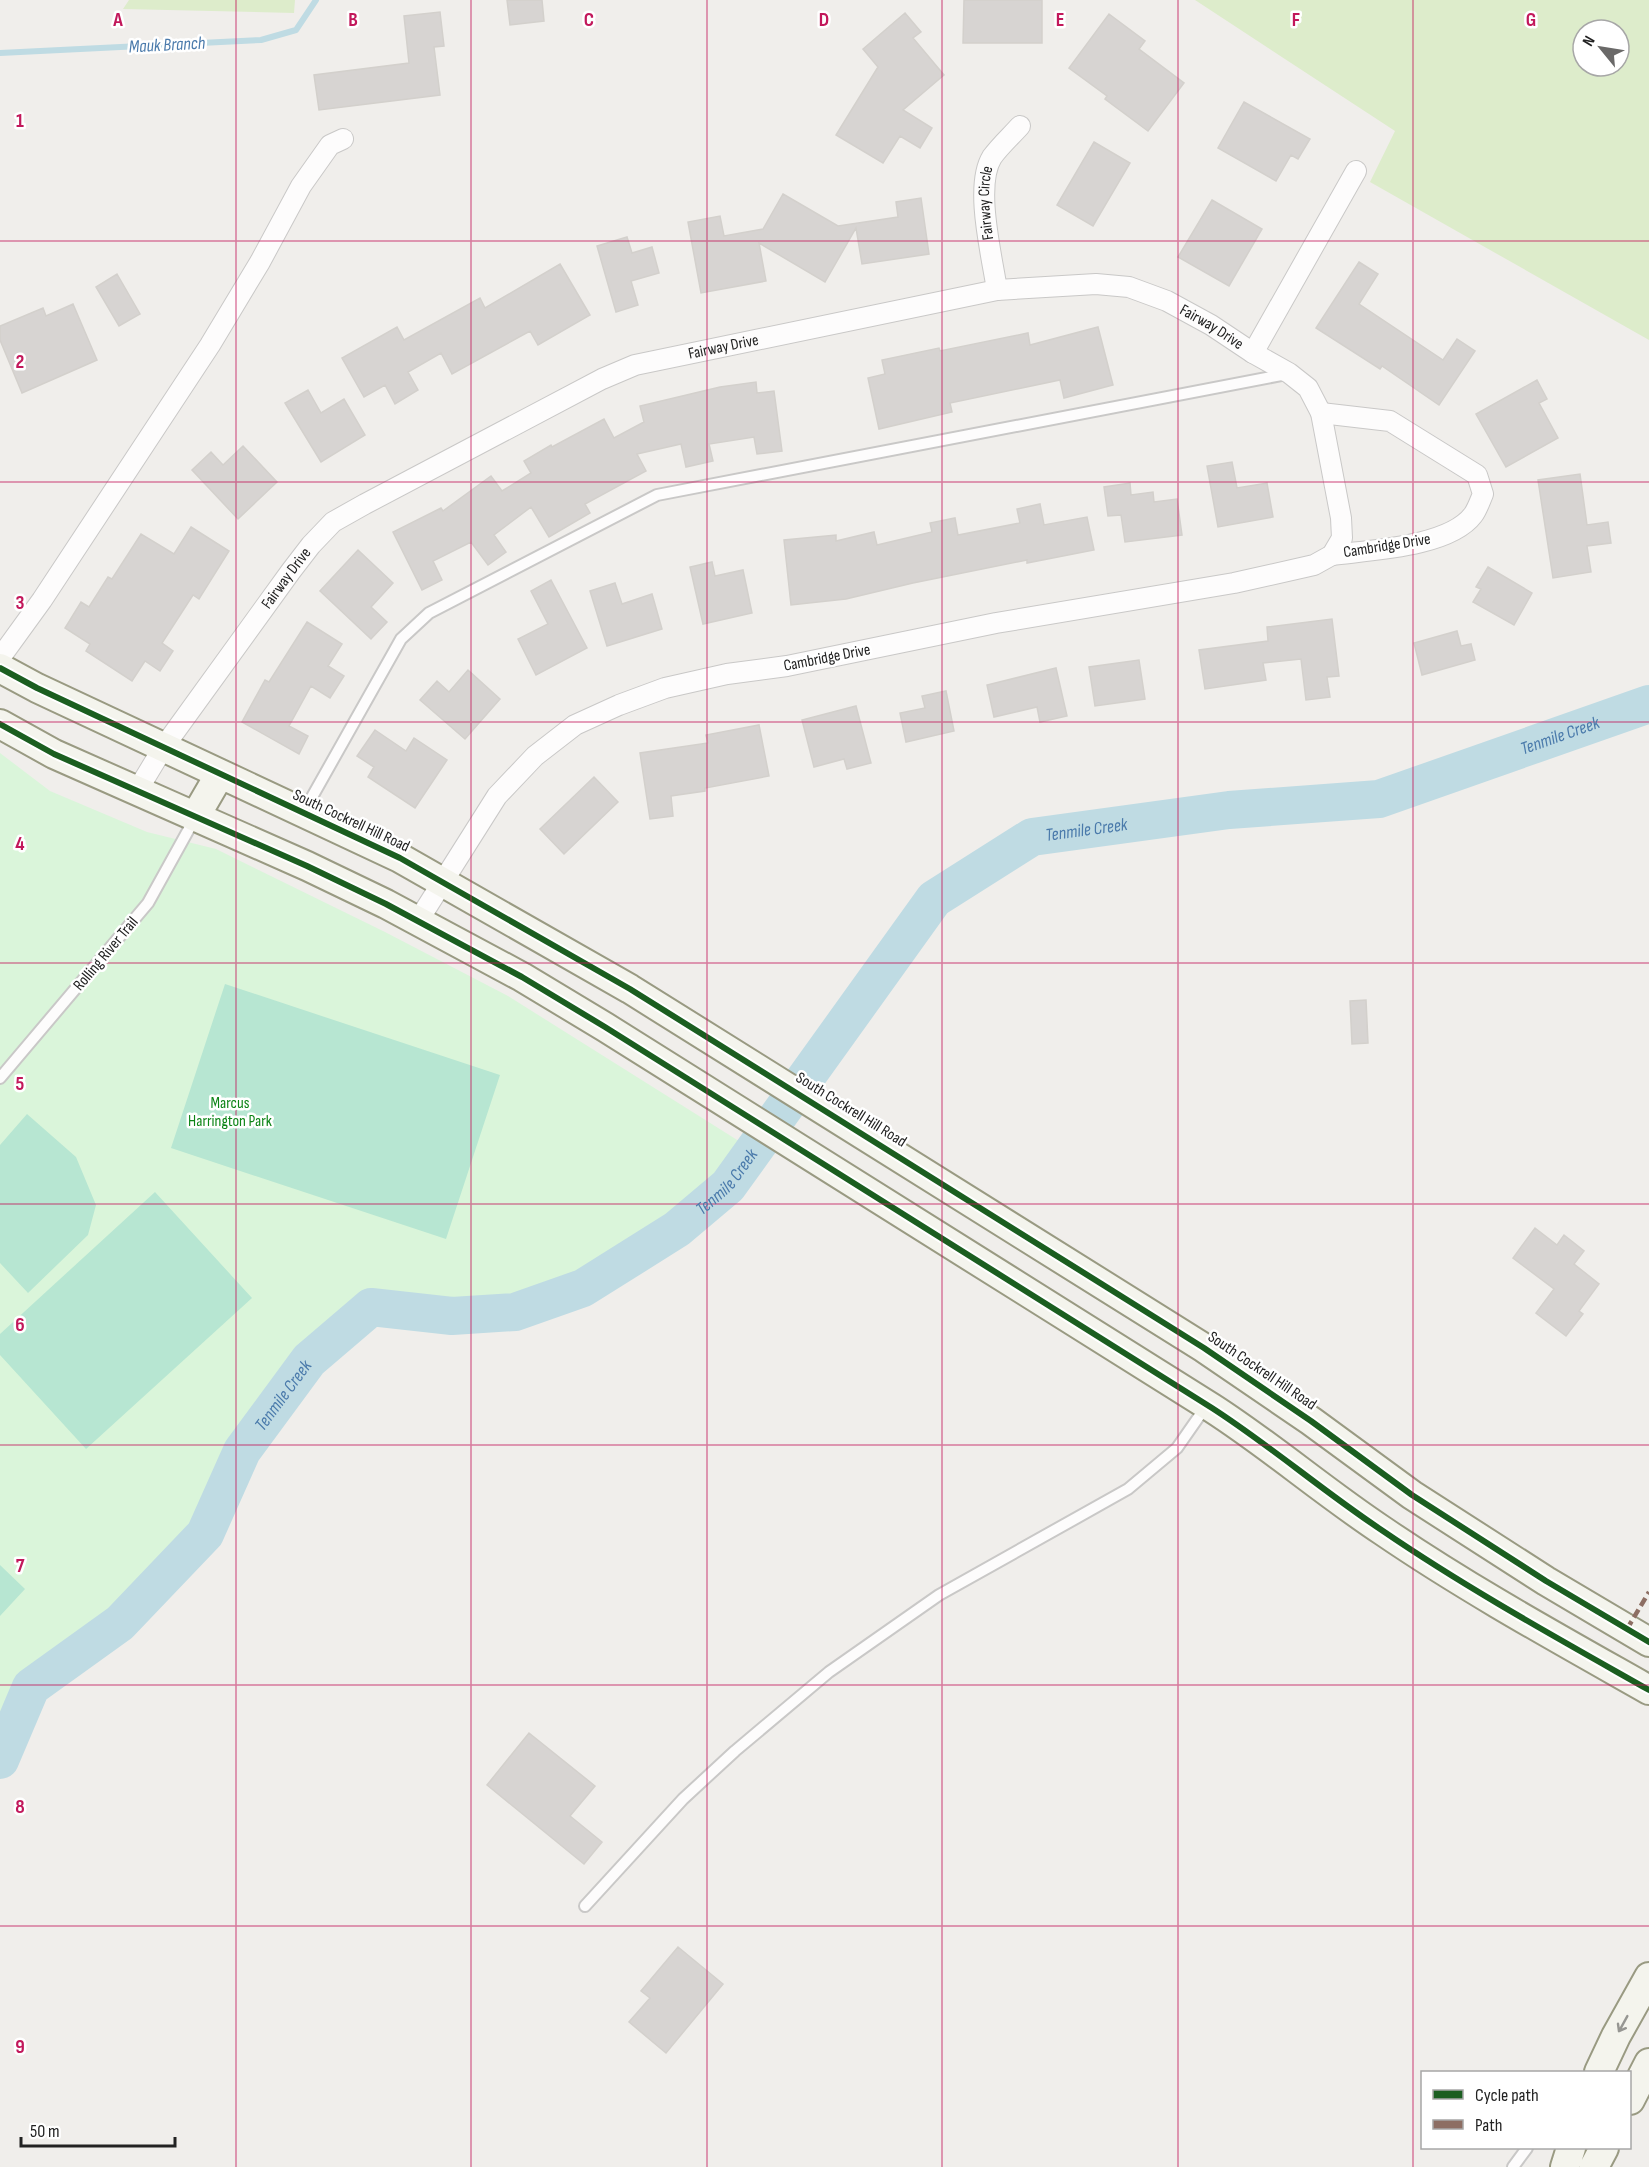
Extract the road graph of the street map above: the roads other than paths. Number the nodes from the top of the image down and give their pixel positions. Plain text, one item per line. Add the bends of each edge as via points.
1 (1020, 126) dead end
2 (343, 139) dead end
3 (1356, 171) dead end
4 (997, 290) junction
5 (1253, 353) junction
6 (1289, 373) junction
7 (1321, 413) junction
8 (1332, 555) junction
9 (0, 658) edge
10 (0, 668) edge
11 (0, 724) edge
12 (163, 748) junction
13 (220, 774) junction
14 (137, 792) junction
15 (303, 813) junction
16 (195, 817) junction
17 (442, 882) junction
18 (418, 921) junction
19 (0, 1078) edge
20 (1240, 1371) junction
21 (1210, 1406) junction
22 (1649, 1642) edge
23 (1649, 1690) edge
24 (585, 1906) dead end
25 (1649, 1977) edge
26 (1649, 2063) edge
27 (1600, 2071) edge
28 (1631, 2096) edge
29 (1526, 2149) edge
30 (1571, 2149) edge
31 (1603, 2149) edge
32 (1513, 2167) edge
33 (1565, 2167) edge
34 (1594, 2167) edge

1 - 4 street, Fairway Circle via 992,158 984,182 984,210
2 - 9 street via 330,145 301,186 210,345
3 - 5 street, Fairway Drive
4 - 5 street, Fairway Drive via 1096,284 1129,287 1167,301
4 - 12 street, Fairway Drive via 635,365 365,504 333,522 311,545
5 - 6 street, Cambridge Drive
6 - 7 street, Cambridge Drive via 1308,388
6 - 15 lane via 657,495 429,613 401,639
7 - 8 street, Cambridge Drive via 1341,518 1342,538
7 - 8 street, Cambridge Drive via 1390,421 1477,475 1483,494 1473,516 1433,541
8 - 17 street, Cambridge Drive via 1314,565 1234,583 996,623 665,688 575,725 535,756 497,796
10 - 12 main road, South Cockrell Hill Road
11 - 14 main road
12 - 13 main road, South Cockrell Hill Road
12 - 14 street, Fairway Drive
13 - 15 main road, South Cockrell Hill Road
13 - 16 main road
14 - 16 main road
15 - 17 main road, South Cockrell Hill Road
16 - 18 main road
16 - 19 lane, Rolling River Trail via 148,903
17 - 18 street, Cambridge Drive
17 - 20 main road, South Cockrell Hill Road via 714,1040
18 - 21 main road via 522,977
20 - 21 main road
20 - 22 main road, South Cockrell Hill Road via 1412,1495
21 - 23 main road via 1381,1530
21 - 24 lane via 1177,1448 1128,1489 939,1595 829,1672 683,1799
25 -> 27 main road
26 - 28 main road
29 - 32 lane
30 - 33 main road
31 - 34 main road

